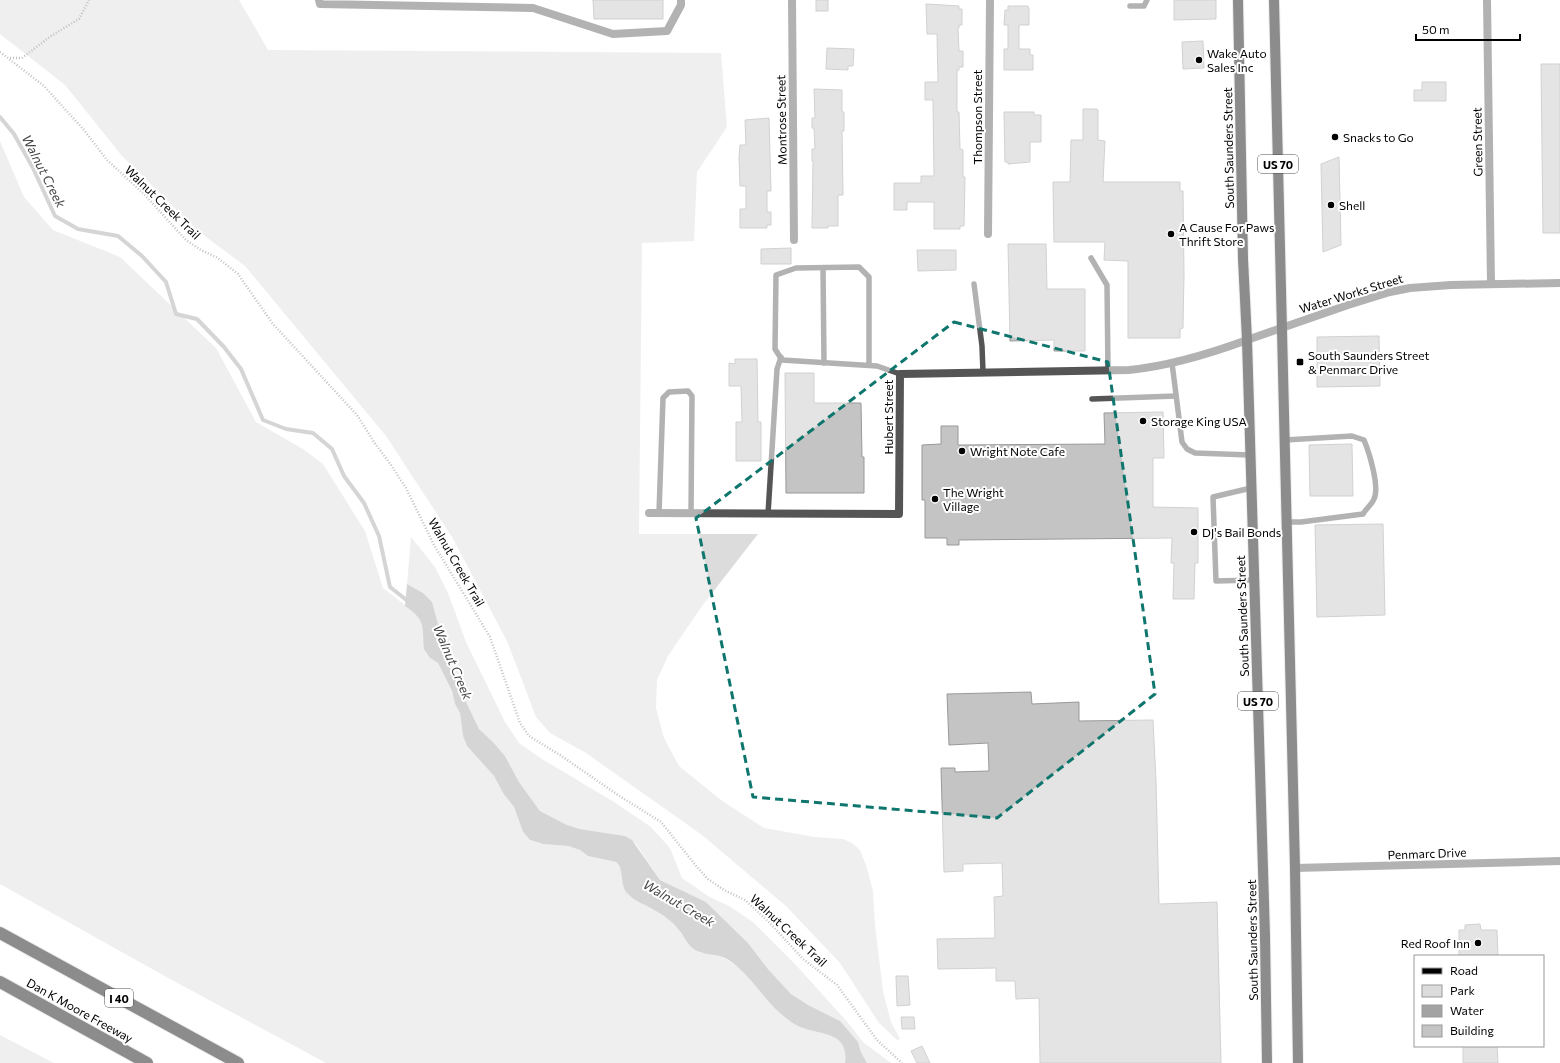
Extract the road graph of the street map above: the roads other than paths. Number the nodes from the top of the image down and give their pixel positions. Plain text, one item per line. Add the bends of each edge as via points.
1 (319, 0) edge
2 (681, 0) edge
3 (792, 0) edge
4 (990, 0) edge
5 (1147, 0) edge
6 (1238, 0) edge
7 (1274, 0) edge
8 (1487, 0) edge
9 (1130, 6) dead end
10 (988, 234) dead end
11 (794, 240) dead end
12 (1092, 258) dead end
13 (823, 268) junction
14 (1560, 282) edge
15 (974, 284) dead end
16 (1491, 284) junction
17 (1282, 328) junction
18 (1247, 340) junction
19 (781, 357) junction
20 (824, 362) junction
21 (1172, 363) junction
22 (869, 365) junction
23 (1108, 371) junction
24 (983, 372) junction
25 (900, 374) junction
26 (1176, 396) junction
27 (1092, 399) dead end
28 (1285, 440) junction
29 (1250, 455) junction
30 (1251, 488) junction
31 (649, 513) dead end
32 (659, 513) junction
33 (690, 514) junction
34 (768, 514) junction
35 (1287, 522) junction
36 (1254, 580) junction
37 (1560, 861) edge
38 (1295, 868) junction
39 (0, 933) edge
40 (0, 982) edge
41 (147, 1063) edge
42 (238, 1063) edge
43 (1267, 1063) edge
44 (1298, 1063) edge

1 - 2 street via 320,4 533,8 613,34 667,31 681,5
3 - 11 street, Montrose Street
4 - 10 street, Thompson Street
5 - 9 lane via 1144,6
6 - 18 main road, South Saunders Street / US 70
7 - 17 main road, US 70
8 - 16 street, Green Street
12 - 23 lane via 1107,285
13 - 19 lane via 796,268 776,275 775,349
13 - 20 lane
13 - 22 lane via 859,267 869,277
14 - 16 street, Water Works Street
15 - 24 lane
16 - 17 street, Water Works Street via 1429,286 1390,292
17 - 18 street, Water Works Street
17 - 28 main road, US 70
18 - 21 street, Hubert Street via 1222,350
18 - 29 main road, South Saunders Street / US 70
19 - 20 lane via 782,360
19 - 34 lane via 777,368
20 - 22 lane
21 - 23 street, Hubert Street
21 - 26 lane
22 - 25 lane
23 - 24 street, Hubert Street
24 - 25 street, Hubert Street
25 - 34 street, Hubert Street via 899,514
26 - 27 lane
26 - 29 lane via 1182,442 1187,449 1195,453
28 - 35 main road, US 70
28 - 35 lane via 1352,436 1364,440 1374,473 1375,498 1363,514
29 - 30 main road, South Saunders Street / US 70
30 - 36 main road, South Saunders Street / US 70
30 - 36 lane via 1213,497 1216,581
31 - 32 street, Hubert Street
32 - 33 street, Hubert Street
32 - 33 lane via 663,398 669,392 688,391 692,396
33 - 34 street, Hubert Street
35 - 38 main road, US 70
36 - 43 main road, South Saunders Street / US 70
37 - 38 street, Penmarc Drive
38 - 44 main road, US 70
39 - 42 highway, I 40
40 - 41 highway, Dan K Moore Freeway

